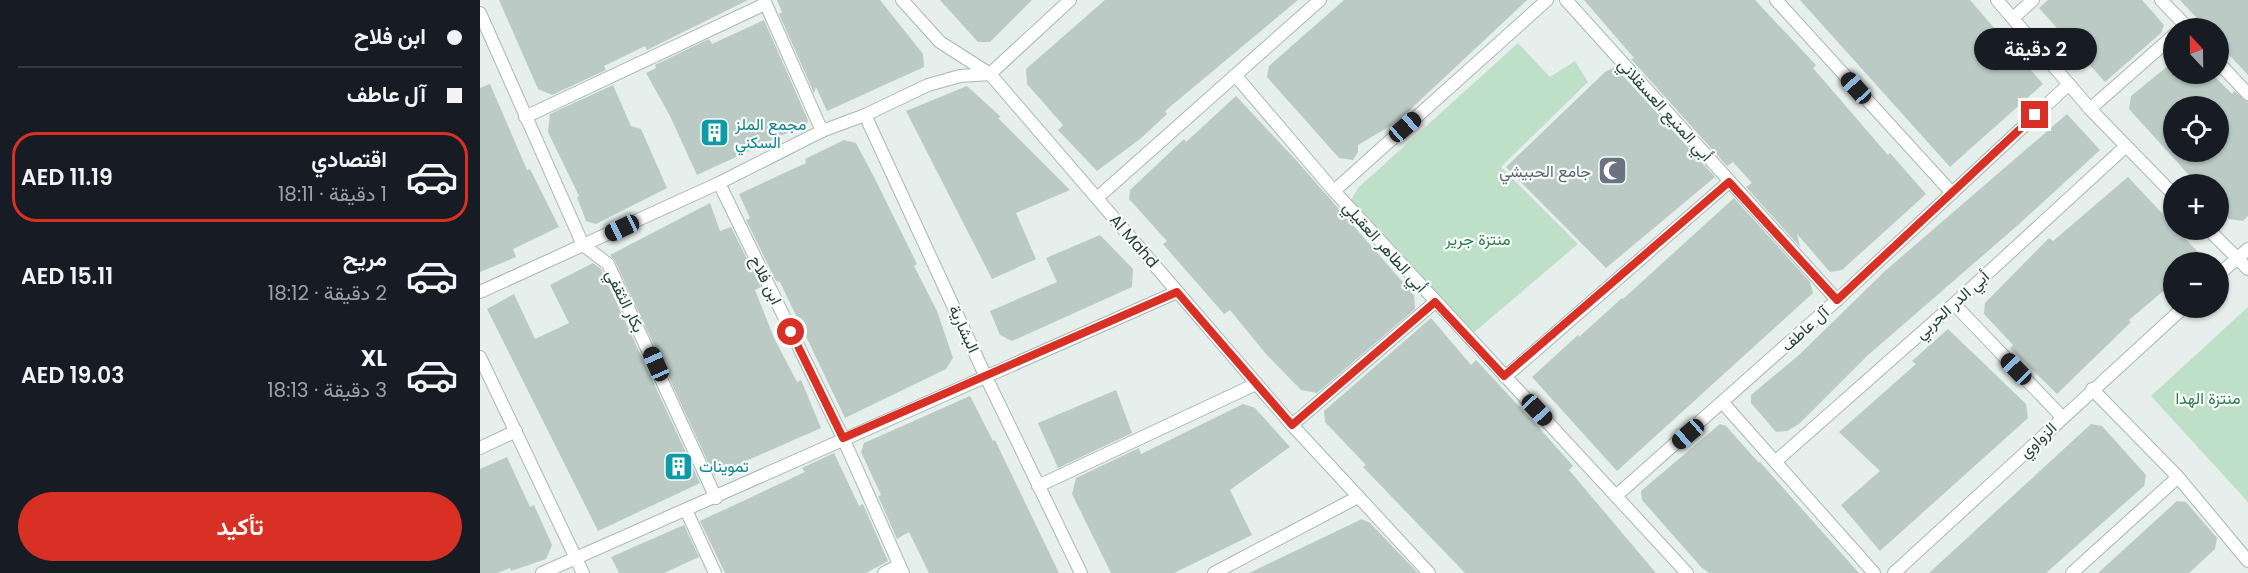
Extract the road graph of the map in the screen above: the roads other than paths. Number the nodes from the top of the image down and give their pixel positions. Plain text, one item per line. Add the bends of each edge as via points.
1 (902, 0) edge
2 (1070, 0) edge
3 (1320, 0) edge
4 (1547, 0) edge
5 (1566, 0) edge
6 (1776, 0) edge
7 (1997, 0) edge
8 (2033, 0) edge
9 (2161, 0) edge
10 (765, 2) edge
11 (480, 13) edge
12 (2013, 18) junction
13 (2176, 18) edge
14 (2163, 46) edge
15 (990, 74) junction
16 (2229, 74) edge
17 (1235, 75) junction
18 (2069, 84) junction
19 (2248, 94) edge
20 (2091, 109) junction
21 (865, 116) junction
22 (525, 117) junction
23 (822, 131) junction
24 (2125, 147) junction
25 (1729, 182) junction
26 (719, 183) junction
27 (2163, 184) edge
28 (1334, 191) junction
29 (1952, 193) junction
30 (1097, 198) junction
31 (2219, 240) edge
32 (583, 245) junction
33 (2248, 249) edge
34 (2238, 258) junction
35 (2229, 266) edge
36 (2248, 269) edge
37 (480, 292) edge
38 (1177, 292) junction
39 (1837, 300) junction
40 (1435, 302) junction
41 (1954, 304) junction
42 (2171, 318) edge
43 (480, 357) edge
44 (985, 375) junction
45 (1504, 376) junction
46 (1256, 384) junction
47 (2092, 389) junction
48 (1723, 403) junction
49 (2062, 417) junction
50 (1292, 425) junction
51 (516, 431) junction
52 (843, 438) junction
53 (480, 448) edge
54 (1776, 461) junction
55 (2178, 477) junction
56 (1038, 486) junction
57 (1617, 495) junction
58 (1358, 497) junction
59 (716, 498) junction
60 (686, 510) junction
61 (575, 556) junction
62 (2248, 561) edge
63 (901, 569) edge
64 (542, 573) edge
65 (583, 573) edge
66 (715, 573) edge
67 (884, 573) edge
68 (1081, 573) edge
69 (1214, 573) edge
70 (1429, 573) edge
71 (1687, 573) edge
72 (1874, 573) edge
73 (1894, 573) edge
74 (2073, 573) edge

1 - 15 street, Al Mahd via 940,42
2 - 15 street
3 - 17 street
4 - 28 street
5 - 25 street, أبي المنيع العسقلاني
6 - 29 street
7 - 12 street
8 - 12 street
9 - 13 street
10 - 22 street
10 - 23 street
11 - 22 street, بكار الثقفي
12 - 18 street
14 - 20 street
15 - 21 street via 960,76 928,85
15 - 30 street, Al Mahd
16 - 19 street
17 - 28 street, أبي الطاهر العقيلي
17 - 30 street
18 - 20 street
18 - 29 street, آل عاطف
20 - 24 street
21 - 23 street
21 - 44 street, البشارية
22 - 32 street, بكار الثقفي
23 - 26 street
24 - 27 street
24 - 41 street, أبي الدر الحربي
25 - 39 street, أبي المنيع العسقلاني
25 - 45 street
26 - 32 street
26 - 52 street, ابن فلاح
28 - 40 street, أبي الطاهر العقيلي
29 - 39 street, آل عاطف
30 - 38 street, Al Mahd
31 - 34 street
32 - 37 street
32 - 59 street, بكار الثقفي via 608,264
33 - 34 street
34 - 35 street
34 - 36 street
38 - 44 street
38 - 46 street, Al Mahd
39 - 48 street, آل عاطف
40 - 45 street, أبي الطاهر العقيلي
40 - 50 street
41 - 49 street
41 - 54 street, أبي الدر الحربي
42 - 47 street, الزواوي
43 - 51 street
44 - 52 street
44 - 56 street, البشارية
45 - 57 street, أبي الطاهر العقيلي
46 - 50 street, Al Mahd
46 - 56 street
47 - 49 street, الزواوي
47 - 55 street
48 - 54 street
48 - 57 street, آل عاطف
49 - 73 street, الزواوي
50 - 58 street, Al Mahd
51 - 53 street
51 - 61 street
52 - 59 street
52 - 63 street, ابن فلاح
54 - 72 street
55 - 62 street
55 - 74 street
56 - 68 street, البشارية
57 - 71 street, أبي الطاهر العقيلي
58 - 69 street
58 - 70 street, Al Mahd
59 - 60 street
60 - 61 street
60 - 66 street
61 - 64 street
61 - 65 street
63 - 67 street

